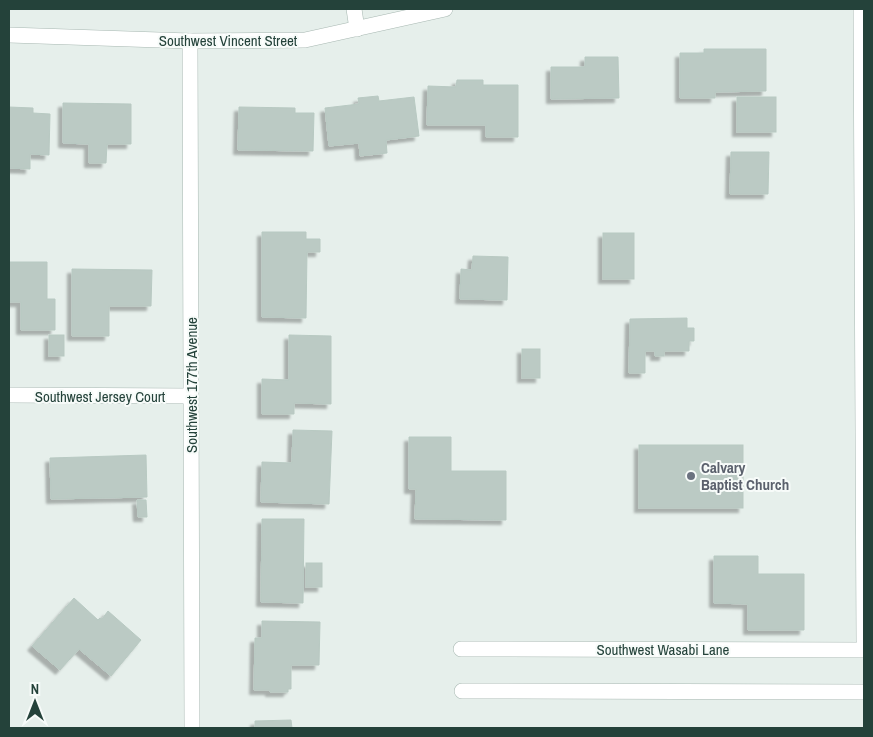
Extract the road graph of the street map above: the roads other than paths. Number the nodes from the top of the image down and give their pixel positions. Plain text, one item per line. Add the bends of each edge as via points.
1 (354, 9) edge
2 (444, 9) edge
3 (861, 9) edge
4 (357, 29) junction
5 (9, 35) edge
6 (190, 41) junction
7 (863, 282) edge
8 (9, 395) edge
9 (191, 396) junction
10 (864, 641) edge
11 (461, 649) dead end
12 (864, 650) edge
13 (462, 692) dead end
14 (864, 692) edge
15 (192, 728) edge

1 - 4 street
2 - 4 street, Southwest Vincent Street
3 - 7 street
4 - 6 street, Southwest Vincent Street via 305,40
5 - 6 street, Southwest Vincent Street
6 - 9 street, Southwest 177th Avenue
7 - 10 street
8 - 9 street, Southwest Jersey Court
9 - 15 street, Southwest 177th Avenue
11 - 12 street, Southwest Wasabi Lane
13 - 14 street

